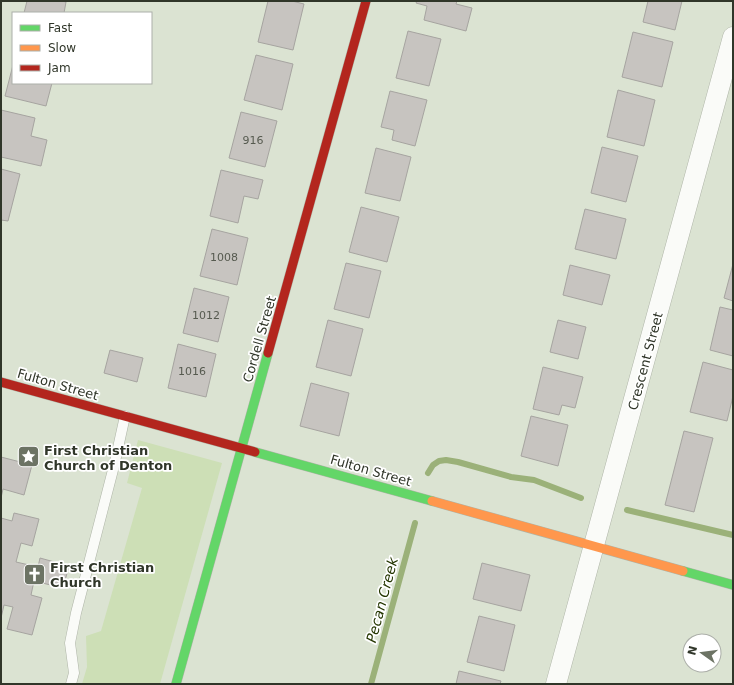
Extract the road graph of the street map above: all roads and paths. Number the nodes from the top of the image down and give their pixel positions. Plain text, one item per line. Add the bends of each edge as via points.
1 (366, 1) edge
2 (733, 37) edge
3 (1, 382) edge
4 (125, 416) junction
5 (242, 448) junction
6 (594, 546) junction
7 (733, 585) edge
8 (71, 684) edge
9 (176, 684) edge
10 (556, 684) edge

1 - 5 street, Cordell Street
2 - 6 street, Crescent Street
3 - 4 street, Fulton Street
4 - 5 street, Fulton Street
4 - 8 lane via 74,620 70,642 74,673
5 - 6 street, Fulton Street
5 - 9 street, Cordell Street
6 - 7 street, Fulton Street
6 - 10 street, Crescent Street

